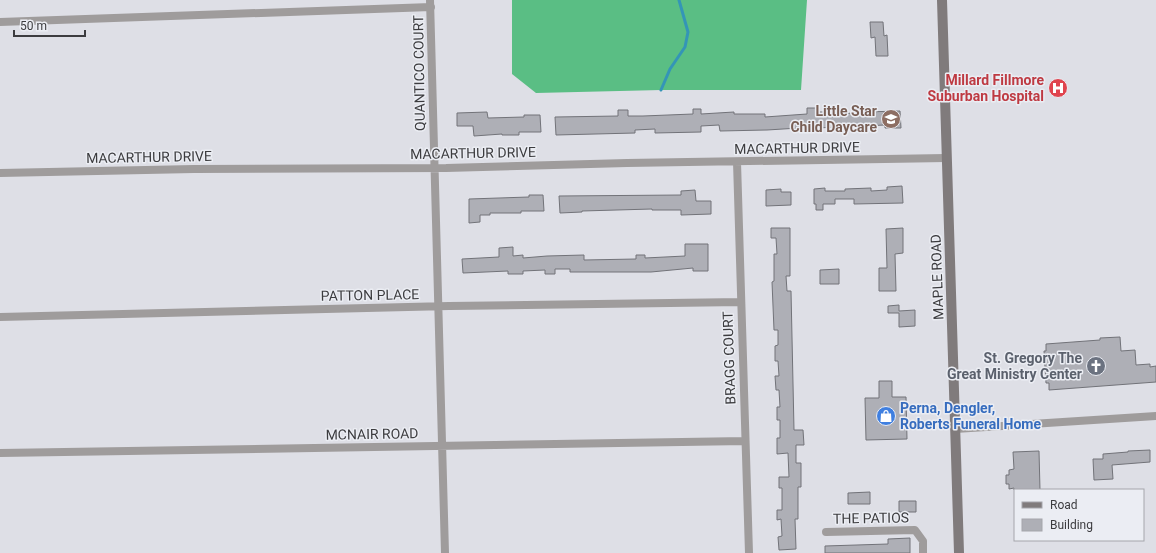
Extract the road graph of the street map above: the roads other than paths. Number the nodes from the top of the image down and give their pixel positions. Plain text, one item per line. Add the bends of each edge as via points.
1 (942, 0) edge
2 (430, 3) edge
3 (0, 22) edge
4 (946, 158) junction
5 (737, 162) junction
6 (434, 168) junction
7 (0, 173) edge
8 (740, 302) junction
9 (438, 307) junction
10 (0, 316) edge
11 (1156, 416) edge
12 (955, 429) junction
13 (745, 441) junction
14 (442, 446) junction
15 (0, 453) edge
16 (826, 532) dead end
17 (445, 553) edge
18 (749, 553) edge
19 (923, 553) edge
20 (959, 553) edge

1 - 4 main road, MAPLE ROAD
2 - 3 street
2 - 6 street, QUANTICO COURT
4 - 5 street, MACARTHUR DRIVE
4 - 12 main road, MAPLE ROAD
5 - 6 street, MACARTHUR DRIVE
5 - 8 street, BRAGG COURT
6 - 7 street, MACARTHUR DRIVE
6 - 9 street, QUANTICO COURT
8 - 9 street, PATTON PLACE
8 - 13 street, BRAGG COURT
9 - 10 street, PATTON PLACE
9 - 14 street, QUANTICO COURT
11 - 12 street
12 - 20 main road, MAPLE ROAD
13 - 14 street, MCNAIR ROAD
13 - 18 street, BRAGG COURT
14 - 15 street, MCNAIR ROAD
14 - 17 street, QUANTICO COURT
16 - 19 street, THE PATIOS via 915,530 923,541

